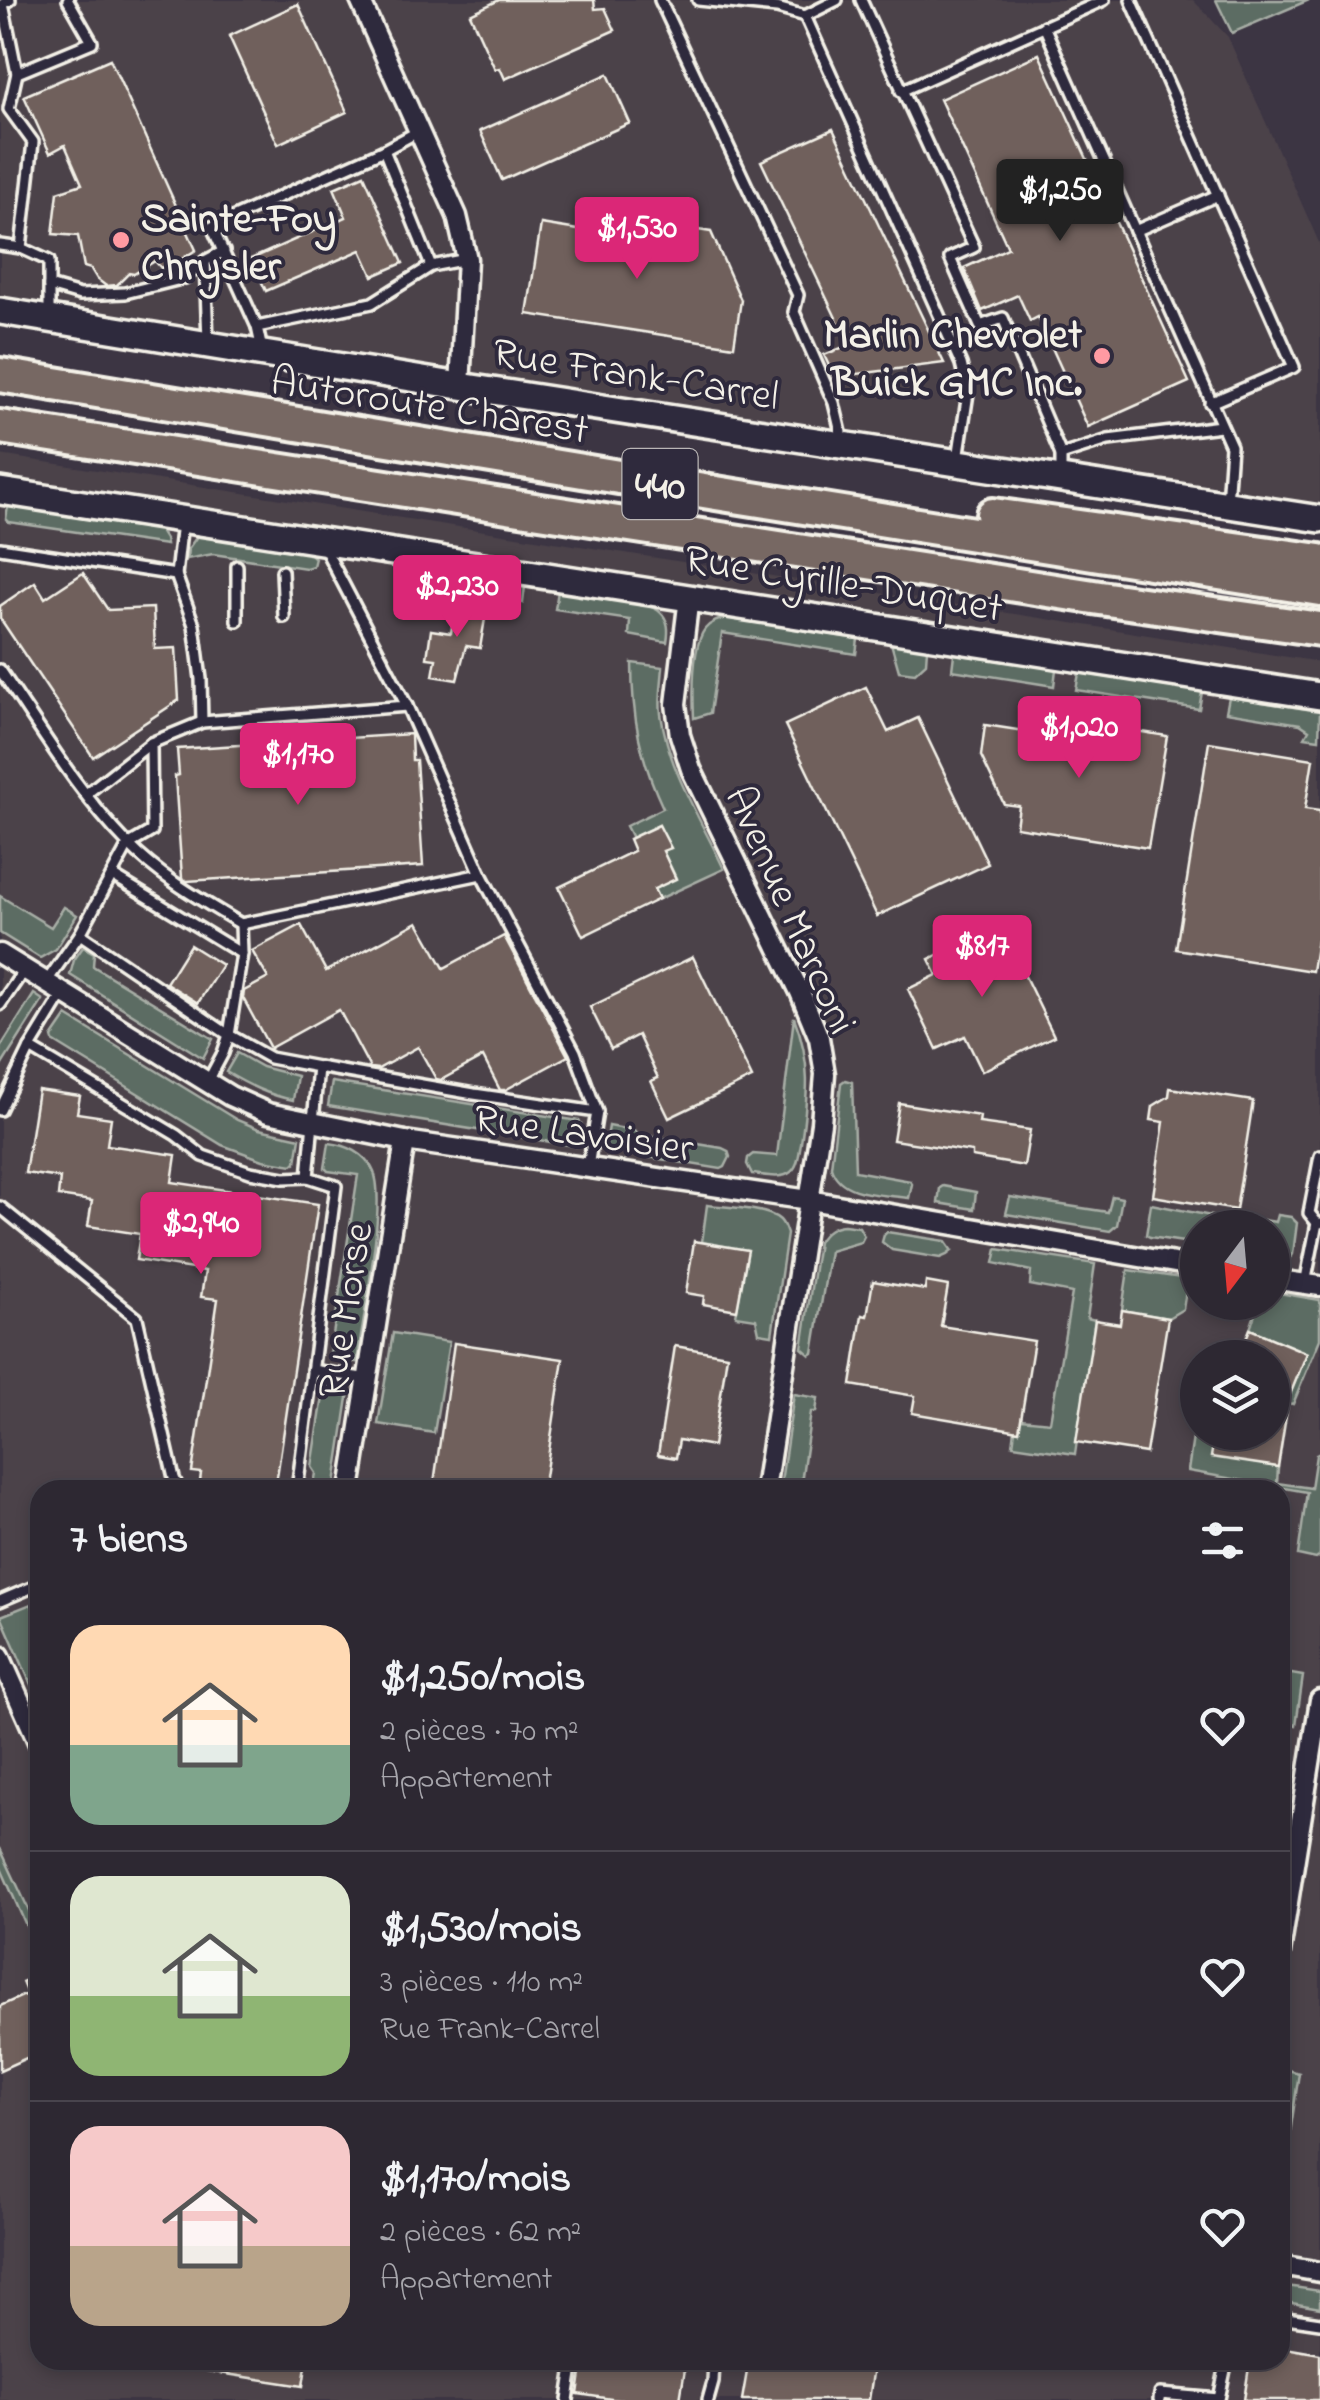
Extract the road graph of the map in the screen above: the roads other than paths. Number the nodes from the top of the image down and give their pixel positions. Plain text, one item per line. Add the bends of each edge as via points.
1 (10, 0) edge
2 (68, 0) edge
3 (360, 0) edge
4 (660, 0) edge
5 (698, 0) edge
6 (837, 0) edge
7 (861, 0) edge
8 (1104, 0) edge
9 (1132, 0) edge
10 (806, 16) junction
11 (1044, 26) junction
12 (16, 73) junction
13 (901, 90) junction
14 (419, 131) junction
15 (384, 150) junction
16 (1218, 195) junction
17 (1135, 231) junction
18 (0, 245) edge
19 (21, 248) junction
20 (224, 251) junction
21 (467, 258) junction
22 (205, 261) junction
23 (431, 266) junction
24 (49, 286) junction
25 (0, 310) edge
26 (48, 318) junction
27 (258, 326) junction
28 (208, 344) junction
29 (262, 354) junction
30 (0, 376) edge
31 (460, 386) junction
32 (1210, 403) junction
33 (1221, 426) junction
34 (0, 427) edge
35 (844, 444) junction
36 (957, 462) junction
37 (1061, 466) junction
38 (0, 493) edge
39 (716, 494) junction
40 (1226, 504) junction
41 (183, 518) junction
42 (1320, 518) edge
43 (320, 540) junction
44 (0, 548) edge
45 (1320, 561) edge
46 (237, 566) dead end
47 (282, 572) dead end
48 (176, 576) junction
49 (1320, 589) edge
50 (689, 597) junction
51 (1100, 598) junction
52 (284, 617) dead end
53 (237, 621) dead end
54 (1320, 628) edge
55 (1320, 644) edge
56 (0, 670) edge
57 (1320, 696) edge
58 (406, 706) junction
59 (202, 722) junction
60 (151, 743) junction
61 (86, 794) junction
62 (128, 845) junction
63 (481, 874) junction
64 (112, 875) junction
65 (241, 924) junction
66 (80, 934) junction
67 (0, 954) edge
68 (242, 954) junction
69 (24, 969) junction
70 (46, 983) junction
71 (63, 994) junction
72 (0, 1005) edge
73 (229, 1035) junction
74 (30, 1048) junction
75 (318, 1068) junction
76 (207, 1082) junction
77 (0, 1110) edge
78 (597, 1112) junction
79 (314, 1124) junction
80 (405, 1140) junction
81 (1320, 1156) edge
82 (588, 1168) junction
83 (308, 1177) junction
84 (809, 1200) junction
85 (0, 1207) edge
86 (1319, 1223) edge
87 (1180, 1265) edge
88 (1313, 1285) edge
89 (312, 1370) junction
90 (368, 1379) junction
91 (175, 1480) edge
92 (297, 1480) edge
93 (352, 1480) edge
94 (767, 1480) edge
95 (30, 1588) edge
96 (0, 1601) edge
97 (0, 1656) edge
98 (1320, 1700) edge
99 (30, 1724) edge
100 (1290, 1841) edge
101 (1290, 2267) edge
102 (1320, 2272) edge
103 (1290, 2318) edge
104 (1320, 2323) edge
105 (572, 2370) edge
106 (714, 2370) edge
107 (1225, 2370) edge
108 (568, 2400) edge
109 (708, 2400) edge
110 (1159, 2400) edge

1 - 12 lane via 3,4
2 - 12 lane via 92,42
3 - 14 street
4 - 35 lane via 798,296 794,312 834,403
5 - 10 lane
6 - 10 lane
7 - 13 lane
8 - 11 lane
9 - 16 lane
10 - 36 lane via 961,364 968,393
11 - 13 lane
11 - 17 lane
12 - 19 lane via 10,109 32,142
13 - 37 lane via 974,247 950,258 980,326 1003,318
14 - 15 lane
14 - 21 street via 457,216
15 - 20 lane via 212,227
15 - 23 lane
16 - 17 lane
16 - 32 lane via 1294,367
17 - 32 lane
18 - 19 lane
19 - 24 lane via 49,261
20 - 22 lane
20 - 27 lane
21 - 23 lane
21 - 31 street
22 - 24 lane via 185,278 125,294 80,295
22 - 28 lane
23 - 27 lane via 372,303
24 - 26 lane
25 - 26 street, Rue Frank-Carrel
26 - 28 street, Rue Frank-Carrel
27 - 29 lane
28 - 29 street, Rue Frank-Carrel
29 - 31 street, Rue Frank-Carrel
30 - 39 highway, Autoroute Charest / 440
31 - 35 street, Rue Frank-Carrel
32 - 33 lane
33 - 37 lane via 1108,440
33 - 40 lane via 1231,446
34 - 51 highway, 440
35 - 36 street, Rue Frank-Carrel
36 - 37 street, Rue Frank-Carrel
37 - 40 street, Rue Frank-Carrel
38 - 41 street, Rue Cyrille-Duquet
39 - 45 highway via 966,511
39 - 49 highway, Autoroute Charest / 440
40 - 42 street, Rue Frank-Carrel
41 - 43 street, Rue Cyrille-Duquet
41 - 48 lane
43 - 50 street, Rue Cyrille-Duquet
43 - 58 lane
44 - 48 lane
46 - 53 lane
47 - 52 lane
48 - 59 lane via 194,625
50 - 57 street, Rue Cyrille-Duquet
50 - 84 street, Avenue Marconi via 676,704 680,735 819,1038 824,1074
51 - 54 highway, 440
51 - 55 highway
56 - 61 lane
58 - 59 lane
58 - 63 lane
59 - 60 lane
60 - 61 lane
60 - 62 lane via 152,832
61 - 62 lane
62 - 64 lane
62 - 65 lane via 179,887
63 - 65 lane
63 - 78 lane via 575,1052
64 - 66 lane
64 - 68 lane
65 - 68 lane
66 - 70 lane
66 - 73 lane
67 - 69 street, Rue Lavoisier
68 - 73 lane
69 - 70 street, Rue Lavoisier
69 - 72 lane
70 - 71 street, Rue Lavoisier
71 - 74 lane
71 - 76 street, Rue Lavoisier
73 - 75 lane via 270,1058
73 - 76 lane
74 - 77 lane
74 - 83 lane via 203,1156 250,1172
75 - 78 lane
75 - 79 lane
76 - 79 street, Rue Lavoisier via 268,1113
78 - 82 lane
79 - 80 street, Rue Lavoisier
79 - 83 lane
80 - 82 street, Rue Lavoisier
80 - 90 street, Rue Morse
81 - 86 lane via 1309,1213
82 - 84 street, Rue Lavoisier
83 - 89 lane via 336,1186
84 - 87 street, Rue Lavoisier
84 - 94 street, Avenue Marconi
85 - 91 lane via 137,1318
86 - 88 lane
89 - 90 lane
89 - 92 lane
90 - 93 street, Rue Morse
95 - 96 lane
97 - 99 street
98 - 100 street
101 - 102 street
103 - 104 lane
105 - 108 lane
106 - 109 lane
107 - 110 lane via 1219,2399 1160,2394

